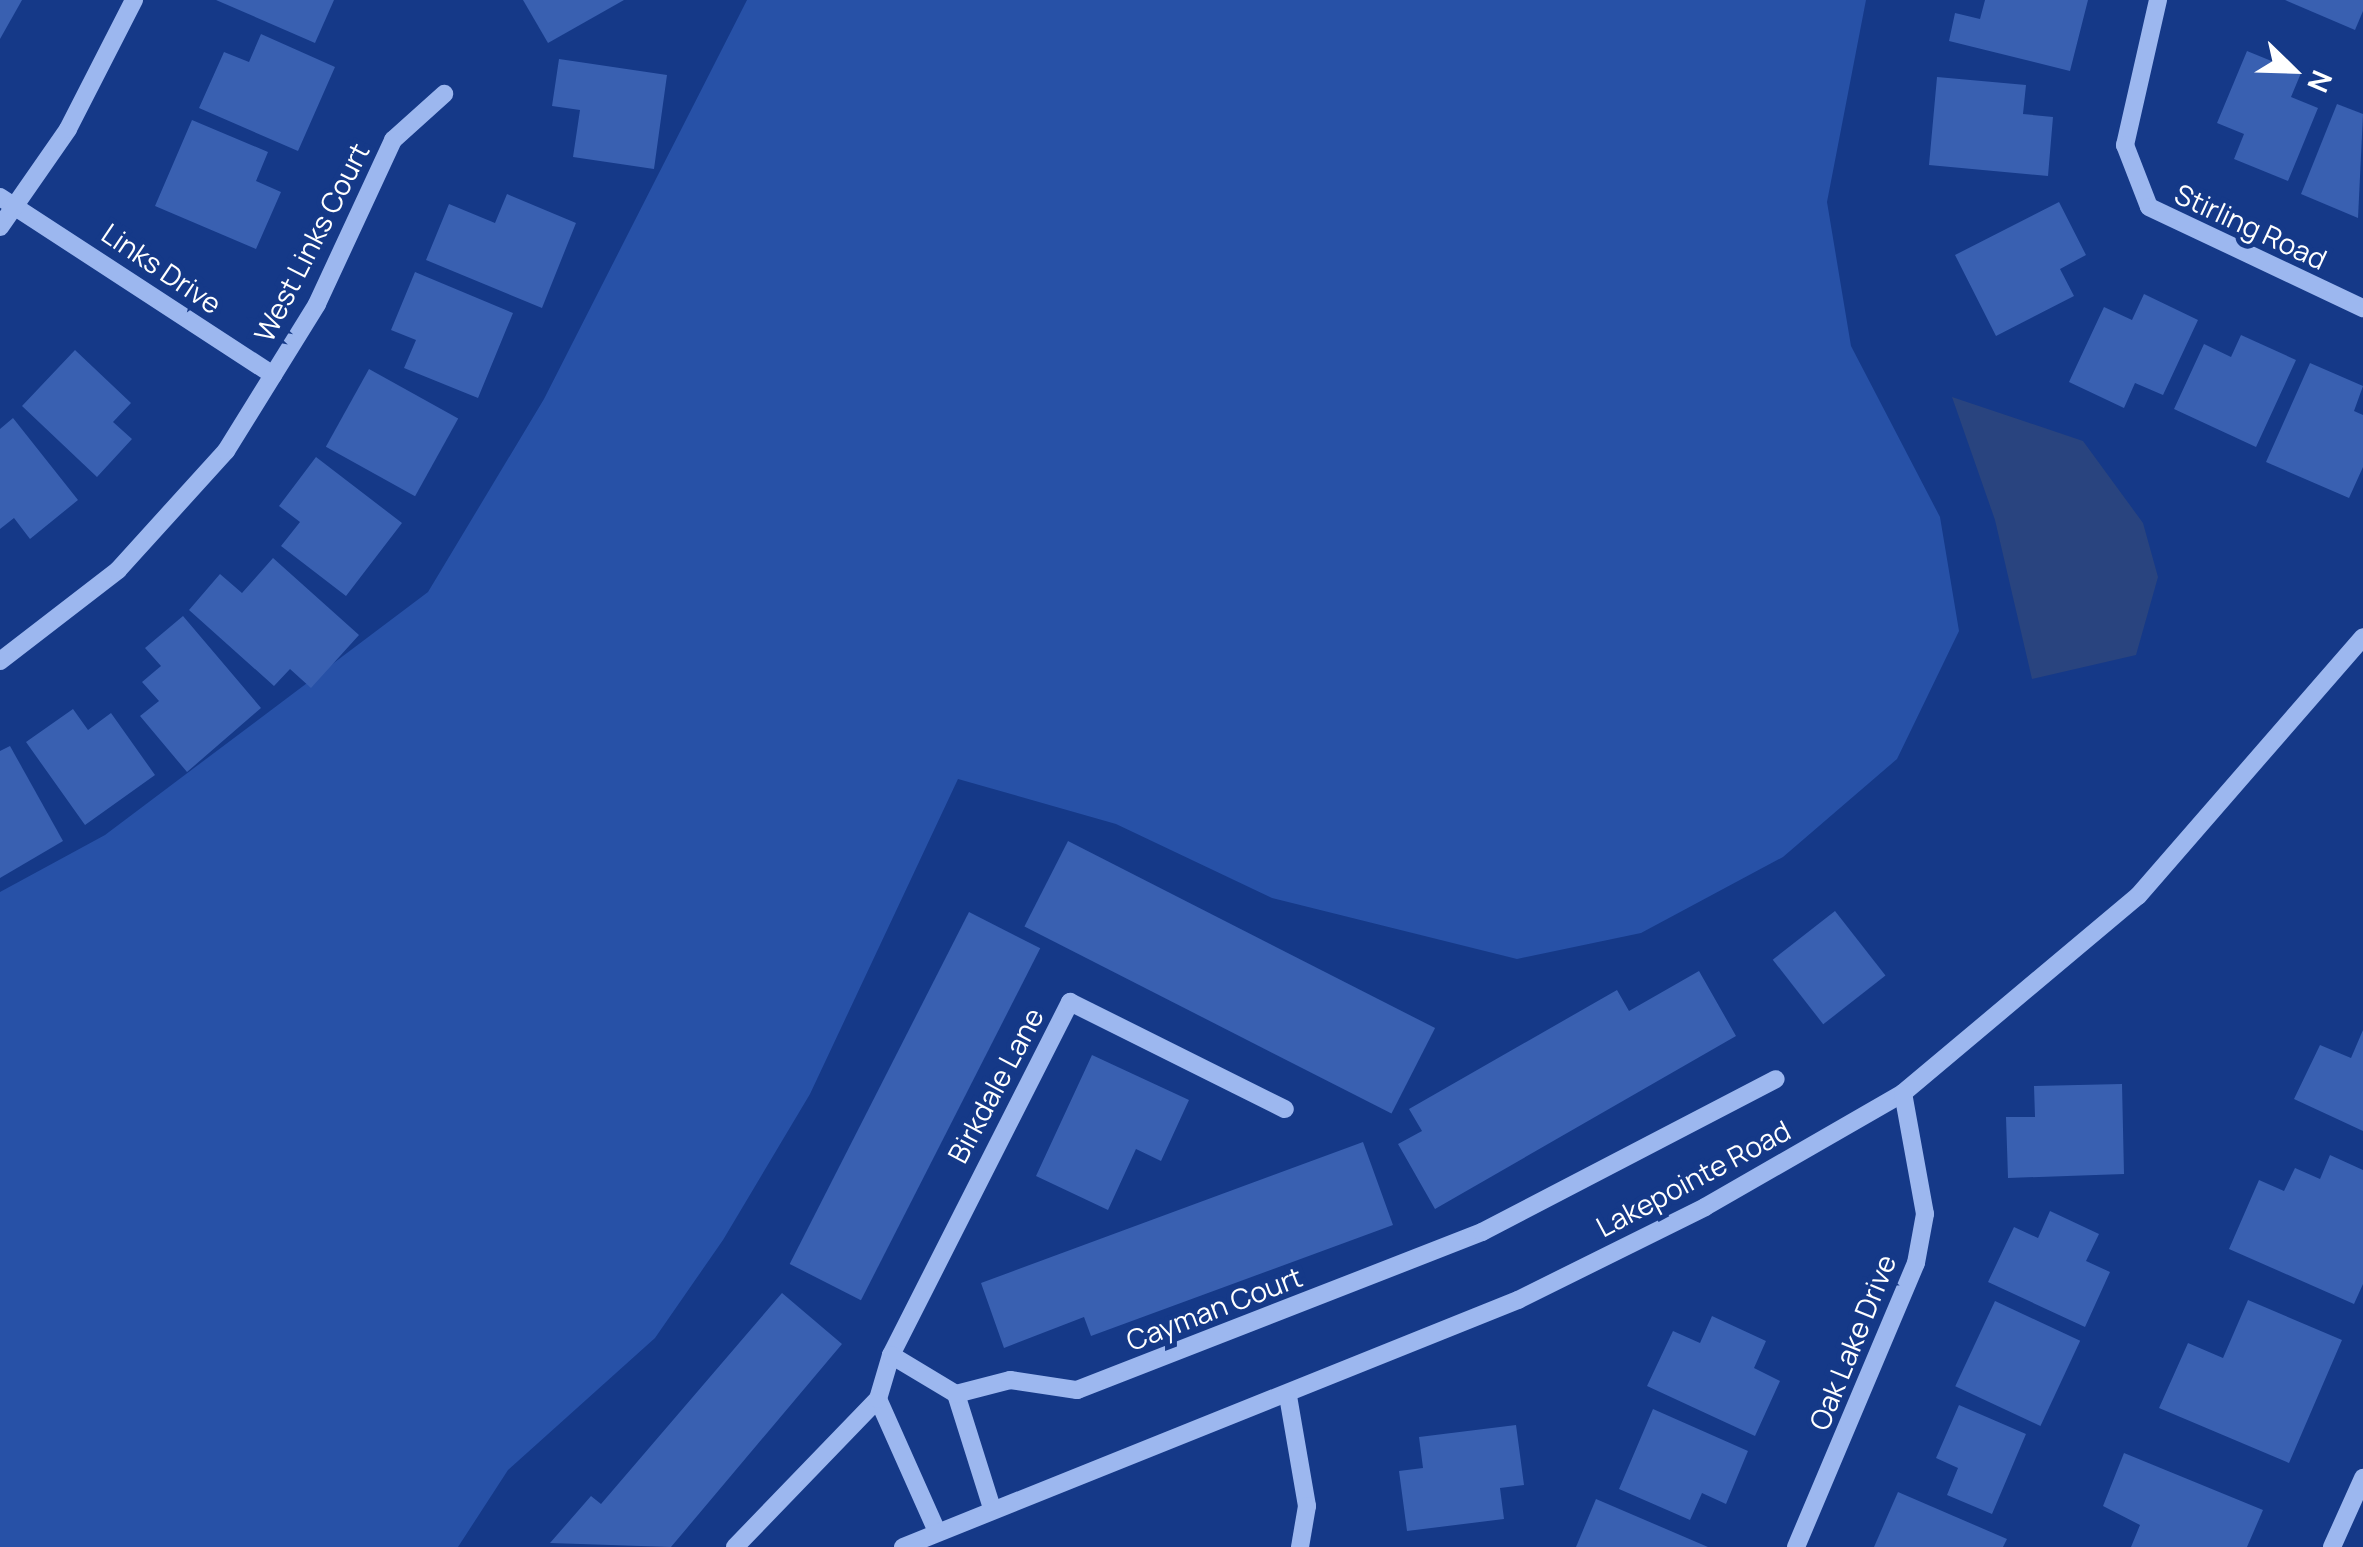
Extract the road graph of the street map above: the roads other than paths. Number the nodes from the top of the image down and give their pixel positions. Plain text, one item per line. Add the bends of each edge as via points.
1 (134, 0) edge
2 (2158, 0) edge
3 (444, 94) dead end
4 (0, 197) edge
5 (20, 206) junction
6 (0, 228) edge
7 (2363, 308) edge
8 (274, 375) junction
9 (2363, 637) edge
10 (0, 661) edge
11 (1776, 1079) dead end
12 (1903, 1093) junction
13 (1285, 1109) dead end
14 (891, 1356) junction
15 (956, 1394) junction
16 (1288, 1396) junction
17 (878, 1399) junction
18 (2363, 1478) edge
19 (991, 1505) junction
20 (936, 1528) junction
21 (735, 1547) edge
22 (903, 1547) edge
23 (1300, 1547) edge
24 (1796, 1547) edge
25 (2332, 1547) edge

1 - 5 street
2 - 7 street, Stirling Road via 2126,145 2150,208
3 - 8 street, West Links Court via 394,140
4 - 5 street, Links Drive
5 - 6 street
5 - 8 street, Links Drive
8 - 10 street, West Links Court via 176,511 118,570
9 - 12 street, Lakepointe Road via 2138,896
11 - 15 street, Cayman Court via 1482,1232 1150,1362 1077,1390 1010,1380
12 - 16 street, Lakepointe Road via 1569,1275
12 - 24 street, Oak Lake Drive via 1923,1196 1916,1263
13 - 14 street, Birkdale Lane via 1070,1002
14 - 15 street
14 - 17 street
15 - 19 street
16 - 19 street, Lakepointe Road
16 - 23 street via 1307,1506
17 - 20 street
17 - 21 street
18 - 25 street
19 - 20 street, Lakepointe Road
20 - 22 street, Lakepointe Road

